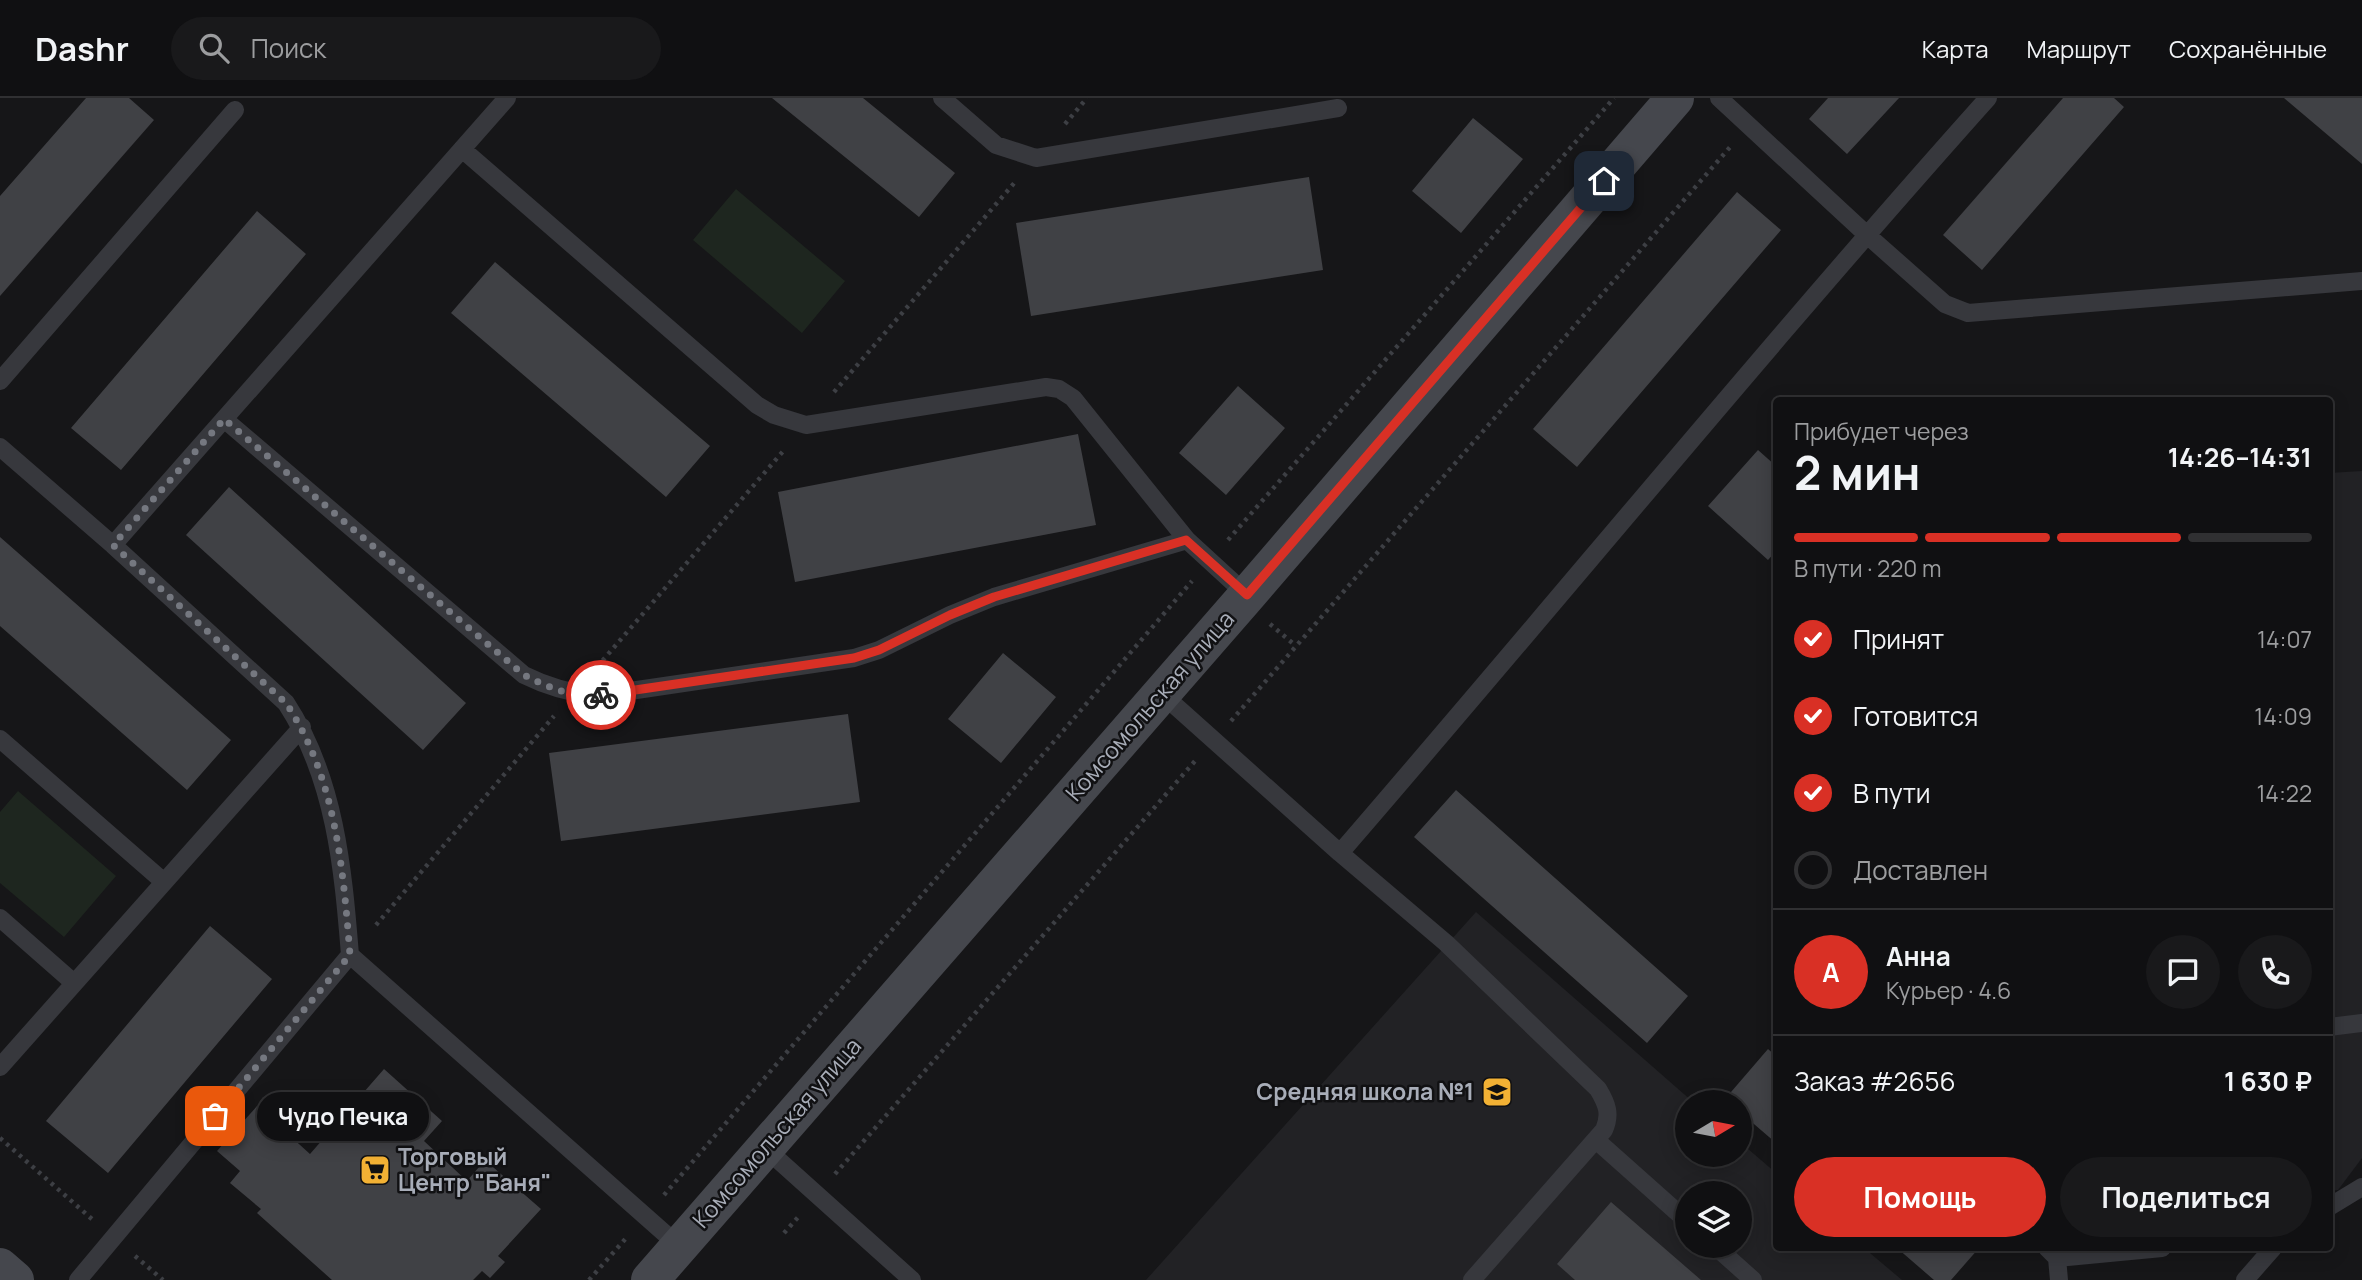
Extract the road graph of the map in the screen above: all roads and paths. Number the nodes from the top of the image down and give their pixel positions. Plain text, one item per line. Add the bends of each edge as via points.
1 (507, 98) edge
2 (942, 98) edge
3 (1087, 98) edge
4 (1614, 98) edge
5 (1675, 98) edge
6 (1719, 98) edge
7 (1988, 98) edge
8 (1339, 108) dead end
9 (235, 110) dead end
10 (1748, 126) junction
11 (462, 149) junction
12 (1036, 158) junction
13 (1866, 234) junction
14 (2362, 281) edge
15 (0, 381) edge
16 (224, 419) junction
17 (806, 425) junction
18 (0, 447) edge
19 (1186, 540) junction
20 (113, 545) junction
21 (1209, 561) junction
22 (1247, 595) junction
23 (574, 693) junction
24 (1161, 693) junction
25 (302, 727) junction
26 (0, 739) edge
27 (1213, 741) junction
28 (1340, 853) junction
29 (164, 883) junction
30 (0, 918) edge
31 (350, 955) junction
32 (74, 983) junction
33 (2362, 1023) edge
34 (2333, 1027) edge
35 (0, 1067) edge
36 (0, 1138) edge
37 (1596, 1140) junction
38 (765, 1148) junction
39 (2362, 1187) edge
40 (817, 1195) junction
41 (2333, 1205) edge
42 (1675, 1210) edge
43 (645, 1217) junction
44 (784, 1233) dead end
45 (113, 1237) junction
46 (679, 1246) junction
47 (2096, 1251) edge
48 (2270, 1251) edge
49 (2052, 1253) edge
50 (1728, 1258) edge
51 (78, 1280) edge
52 (163, 1280) edge
53 (589, 1280) edge
54 (650, 1280) edge
55 (912, 1280) edge
56 (1472, 1280) edge
57 (1753, 1280) edge
58 (2059, 1280) edge
59 (2245, 1280) edge

1 - 11 lane
2 - 12 lane via 996,145
3 - 12 path
4 - 21 path
5 - 22 street, Комсомольская улица
6 - 10 lane
7 - 13 lane
8 - 12 lane
9 - 15 lane
10 - 13 lane
10 - 27 path
11 - 16 lane
11 - 17 lane via 757,405
12 - 17 path
13 - 14 lane via 1945,304 1968,313
13 - 28 lane
16 - 20 lane
16 - 23 lane via 524,675
17 - 19 lane via 1046,387 1059,389 1073,398
17 - 23 path
18 - 20 lane
19 - 21 lane
19 - 23 lane via 994,597 854,658 596,696
20 - 25 lane via 286,703
21 - 22 lane
21 - 43 path
22 - 24 street, Комсомольская улица
23 - 31 path
24 - 27 lane
24 - 38 street, Комсомольская улица
25 - 29 lane
25 - 31 lane via 330,804 343,869
26 - 29 lane
27 - 28 lane
27 - 40 path
28 - 37 lane via 1446,943 1598,1089 1609,1119
29 - 32 lane
30 - 32 lane
31 - 43 lane
31 - 45 lane
32 - 35 lane
33 - 34 lane
36 - 45 path
37 - 42 lane
37 - 56 lane
38 - 40 lane
38 - 46 street, Комсомольская улица
39 - 41 lane
40 - 44 path
40 - 55 lane
43 - 46 lane
43 - 53 path
45 - 51 lane
45 - 52 path
46 - 54 street, Комсомольская улица
47 - 49 lane
48 - 59 lane
49 - 58 lane
50 - 57 lane

